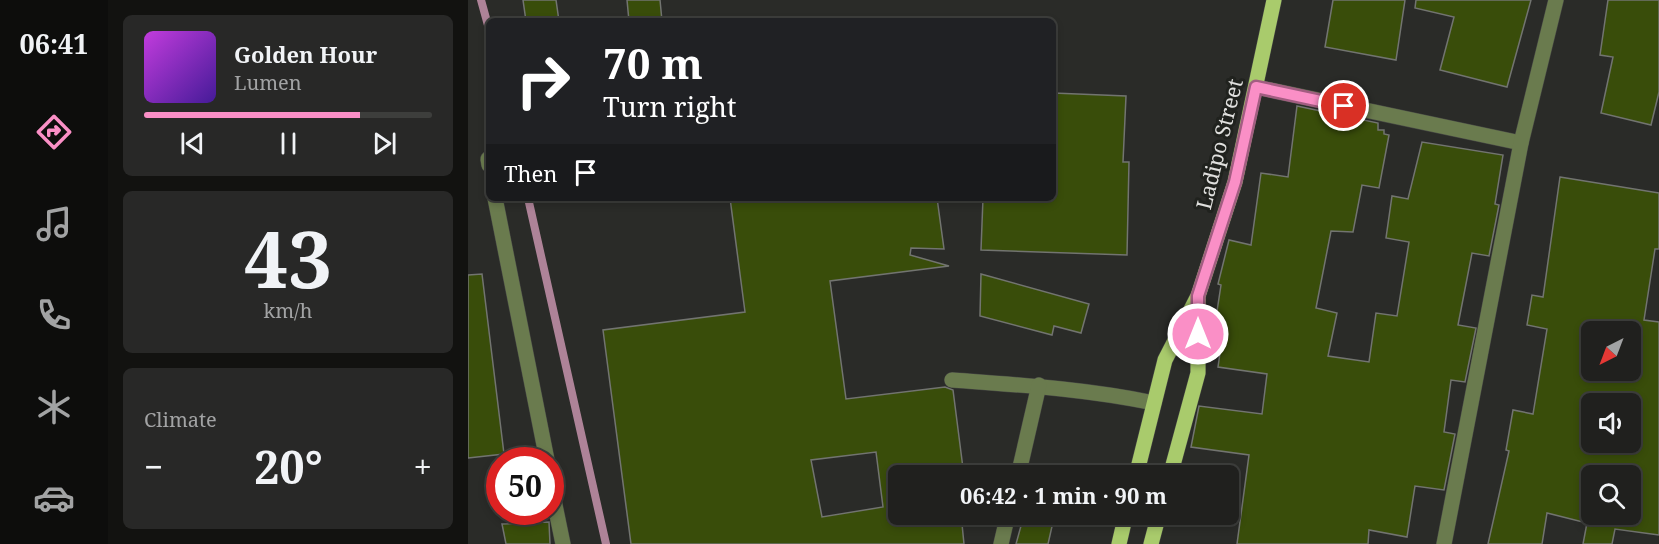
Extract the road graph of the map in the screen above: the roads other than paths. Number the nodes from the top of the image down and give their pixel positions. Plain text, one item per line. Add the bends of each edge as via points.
1 (1274, 0) edge
2 (1556, 0) edge
3 (1256, 87) junction
4 (1521, 143) junction
5 (496, 201) edge
6 (1198, 296) junction
7 (952, 380) dead end
8 (1039, 386) junction
9 (1154, 403) junction
10 (544, 447) edge
11 (1021, 465) edge
12 (1139, 465) edge
13 (1173, 465) edge
14 (559, 525) edge
15 (1005, 525) edge
16 (1123, 525) edge
17 (1156, 525) edge
18 (563, 544) edge
19 (1001, 544) edge
20 (1119, 544) edge
21 (1151, 544) edge
22 (1444, 544) edge

1 - 3 main road, Ladipo Street
2 - 4 street
3 - 4 street
3 - 6 main road, Ladipo Street via 1235,182
4 - 22 street
5 - 10 street
6 - 9 main road, Ladipo Street via 1165,360
6 - 13 main road, Ladipo Street via 1198,373
7 - 8 street
8 - 9 street
8 - 11 street
9 - 12 main road, Ladipo Street
14 - 18 street
15 - 19 street
16 - 20 main road
17 - 21 main road

